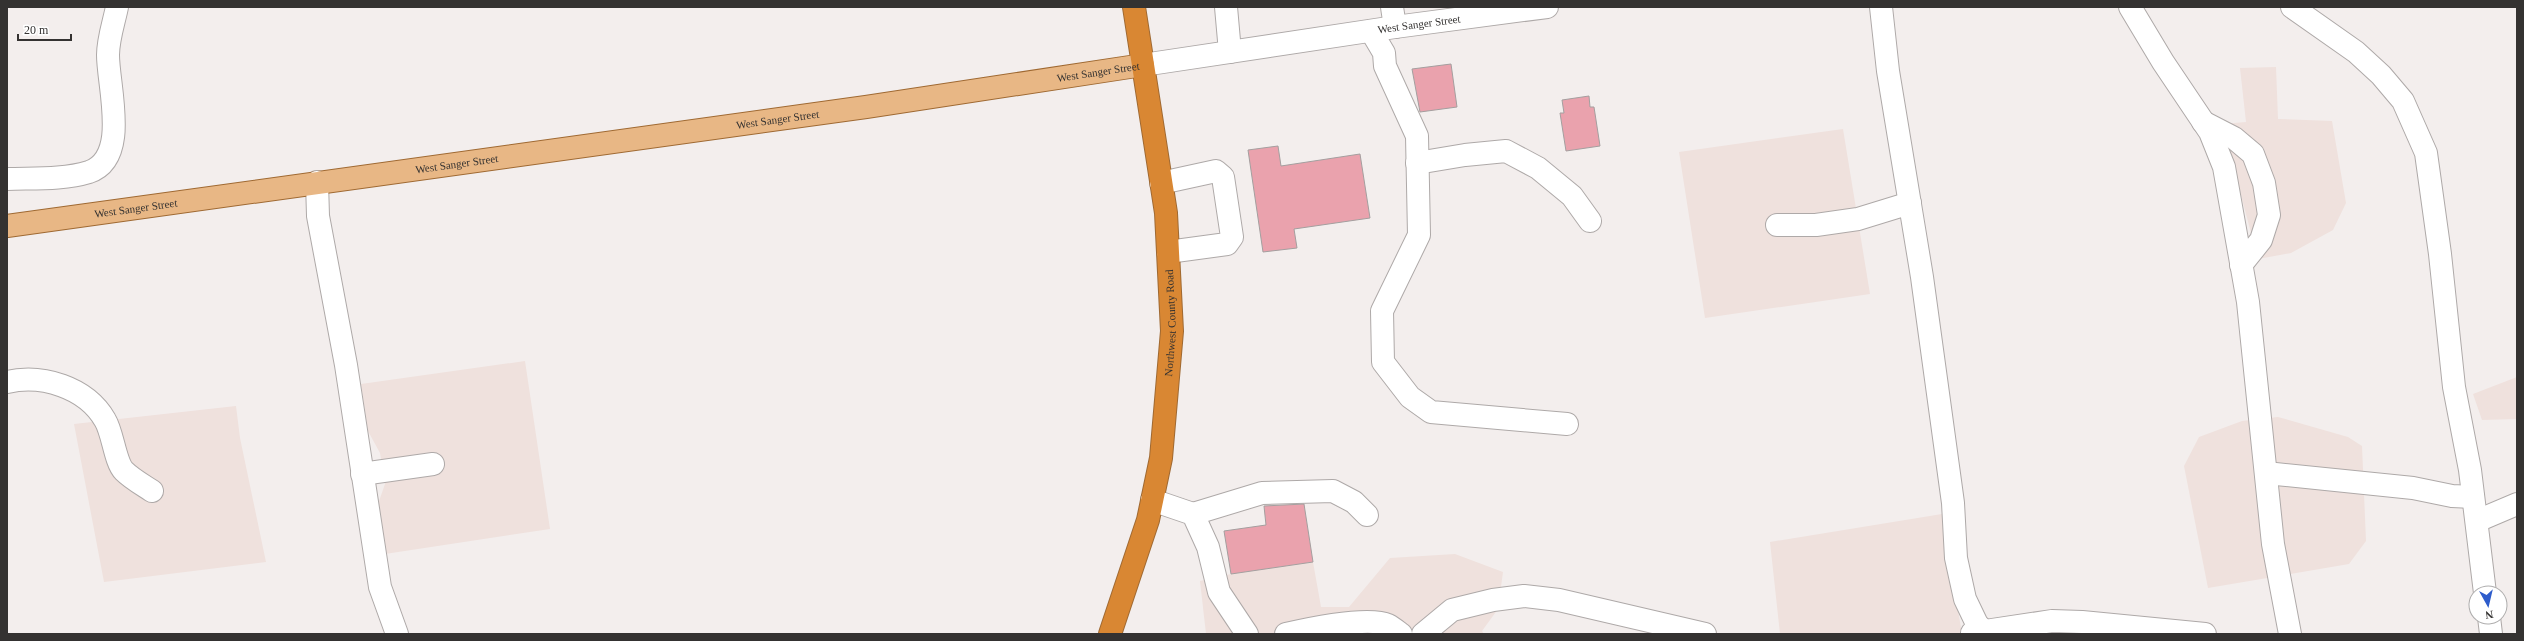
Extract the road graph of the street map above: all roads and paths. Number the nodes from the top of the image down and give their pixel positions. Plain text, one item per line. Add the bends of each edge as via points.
1 (117, 7) edge
2 (1134, 7) edge
3 (1226, 7) edge
4 (1547, 7) edge
5 (1881, 7) edge
6 (2130, 7) edge
7 (2292, 7) edge
8 (1394, 17) edge
9 (1371, 31) junction
10 (1230, 52) junction
11 (1142, 66) junction
12 (2203, 122) junction
13 (1417, 163) junction
14 (7, 179) edge
15 (317, 182) junction
16 (1161, 183) junction
17 (1910, 203) junction
18 (1590, 221) dead end
19 (1777, 225) dead end
20 (7, 226) edge
21 (1168, 252) junction
22 (2242, 264) junction
23 (7, 382) edge
24 (1567, 424) dead end
25 (433, 464) dead end
26 (2266, 473) junction
27 (362, 474) junction
28 (152, 491) dead end
29 (2473, 497) junction
30 (1152, 500) junction
31 (2517, 504) edge
32 (1194, 514) junction
33 (1367, 515) dead end
34 (2477, 521) junction
35 (2484, 585) edge
36 (1979, 633) edge
37 (397, 634) edge
38 (1110, 634) edge
39 (1247, 634) edge
40 (1286, 634) edge
41 (1401, 634) edge
42 (1423, 634) edge
43 (1705, 634) edge
44 (2205, 634) edge
45 (2285, 634) edge

1 - 14 street via 108,54 114,119 112,144 106,161 90,171 71,176
2 - 11 highway, Northwest County Road
3 - 10 street
4 - 8 street, West Sanger Street
5 - 17 street via 1888,70
6 - 12 street
7 - 29 street via 2356,52 2381,75 2403,100 2426,153 2454,387
8 - 9 street, West Sanger Street
9 - 10 street, West Sanger Street
9 - 13 street via 1384,54 1385,66 1417,136
10 - 11 street, West Sanger Street
11 - 15 main road, West Sanger Street via 866,107
11 - 16 highway, Northwest County Road
12 - 22 street via 2210,132 2224,167
12 - 22 street via 2234,138 2253,154 2264,183 2268,215 2261,240
13 - 18 street via 1506,151 1538,168 1572,196
13 - 24 street via 1419,235 1382,311 1383,362 1410,397 1431,412
15 - 20 main road, West Sanger Street
15 - 27 street via 318,216 346,365
16 - 21 highway, Northwest County Road
16 - 21 street via 1216,170 1223,177 1232,237 1227,244
17 - 19 street via 1858,219 1816,225
17 - 36 street via 1953,503 1956,558 1965,599
21 - 30 highway, Northwest County Road via 1172,331 1161,458
22 - 26 street
23 - 28 street via 29,378 47,380 68,388 91,404 106,420 123,471
25 - 27 street
26 - 29 street via 2413,488 2452,496
26 - 45 street
27 - 37 street via 380,587
29 - 34 street
30 - 32 street
30 - 38 highway, Northwest County Road via 1148,520
31 - 34 street
32 - 33 street via 1262,493 1333,491 1354,502
32 - 39 street via 1208,547 1219,592
34 - 35 street
36 - 44 street via 2052,621
40 - 41 street via 1354,622 1387,624
42 - 43 street via 1452,610 1524,596 1559,600

